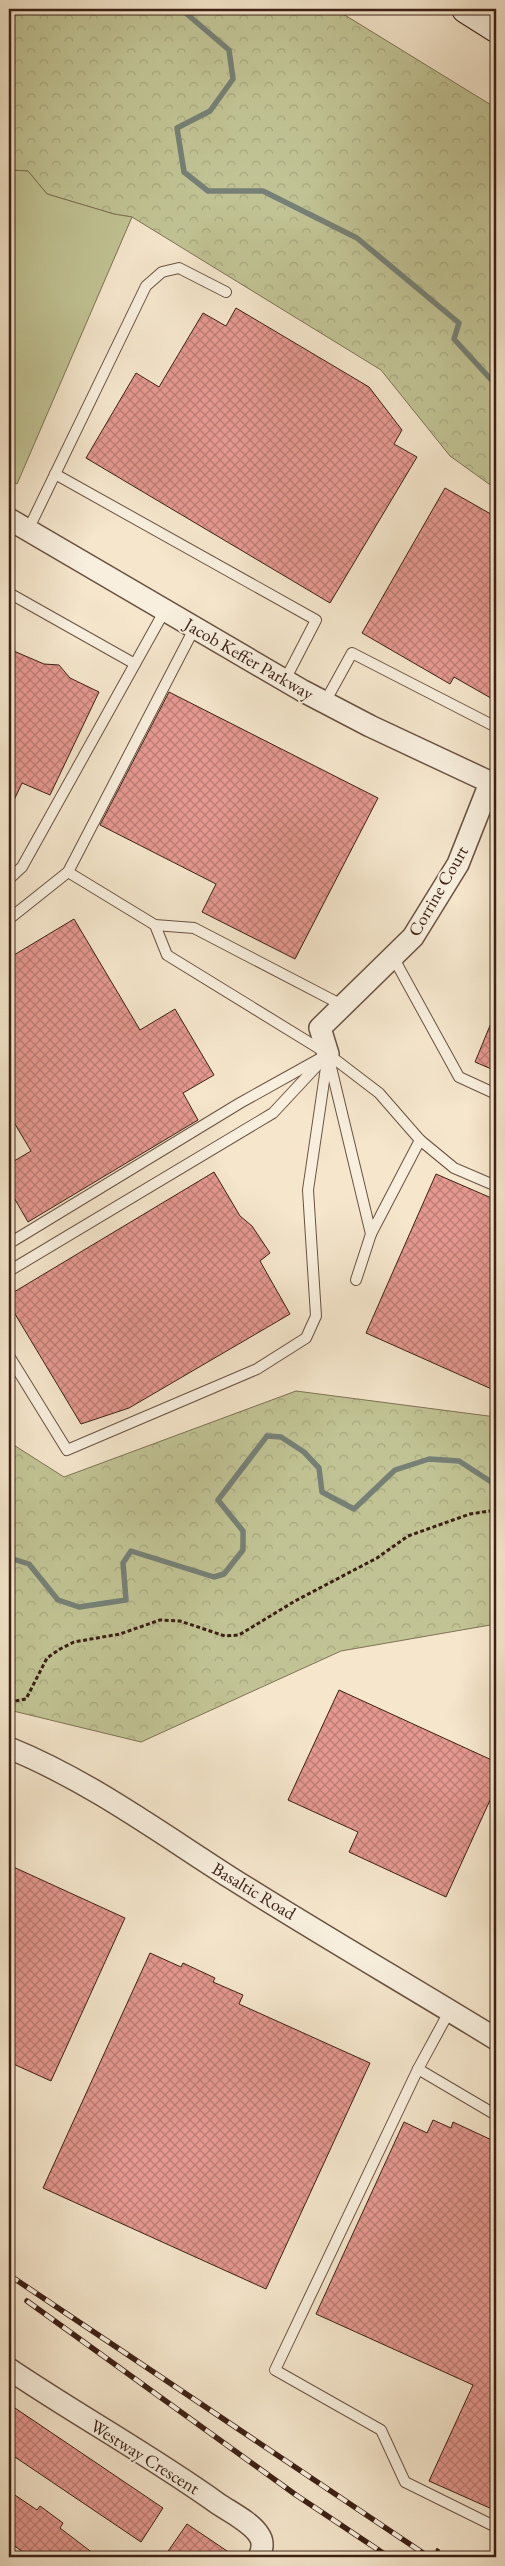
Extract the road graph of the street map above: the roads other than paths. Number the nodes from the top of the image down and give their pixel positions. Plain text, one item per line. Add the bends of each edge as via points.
1 (466, 9) edge
2 (496, 28) edge
3 (226, 292) dead end
4 (56, 474) junction
5 (9, 519) edge
6 (28, 530) junction
7 (9, 593) edge
8 (165, 610) junction
9 (194, 629) junction
10 (135, 664) junction
11 (284, 680) junction
12 (325, 702) junction
13 (496, 727) edge
14 (493, 784) edge
15 (68, 872) junction
16 (9, 879) edge
17 (9, 919) edge
18 (155, 925) junction
19 (393, 957) junction
20 (342, 1005) junction
21 (328, 1054) junction
22 (496, 1094) edge
23 (420, 1140) junction
24 (496, 1186) edge
25 (9, 1233) edge
26 (371, 1234) junction
27 (9, 1271) edge
28 (356, 1280) dead end
29 (9, 1356) edge
30 (9, 1748) edge
31 (450, 2010) junction
32 (496, 2039) edge
33 (418, 2069) junction
34 (496, 2115) edge
35 (9, 2369) edge
36 (496, 2527) edge
37 (259, 2557) edge

1 - 2 main road
3 - 4 lane via 179,268 162,272 146,286
4 - 6 lane
4 - 11 lane via 316,620
5 - 6 street, Jacob Keffer Parkway
6 - 8 street, Jacob Keffer Parkway
7 - 10 lane
8 - 9 street, Jacob Keffer Parkway
8 - 10 lane
9 - 11 street, Jacob Keffer Parkway
9 - 15 lane
10 - 16 lane via 22,867
11 - 12 street, Jacob Keffer Parkway
12 - 13 lane via 352,653
12 - 14 street, Jacob Keffer Parkway
14 - 19 street, Corrine Court via 458,864 413,937
15 - 17 lane
15 - 18 lane
18 - 20 lane via 194,928
18 - 21 lane via 167,955
19 - 20 street, Corrine Court
19 - 22 lane via 458,1077
20 - 21 street, Corrine Court via 320,1028
21 - 23 lane via 379,1093
21 - 25 lane via 240,1103 13,1241
21 - 26 lane
21 - 27 lane via 273,1113
21 - 29 lane via 308,1190 316,1316 306,1338 257,1369 67,1450
23 - 24 lane via 454,1168
23 - 26 lane
26 - 28 lane
30 - 31 street, Basaltic Road via 70,1776
31 - 32 street, Basaltic Road
31 - 33 lane
33 - 34 lane
33 - 36 lane via 275,2370 381,2430 405,2482
35 - 37 street, Westway Crescent via 190,2483 244,2521 260,2536 262,2549

